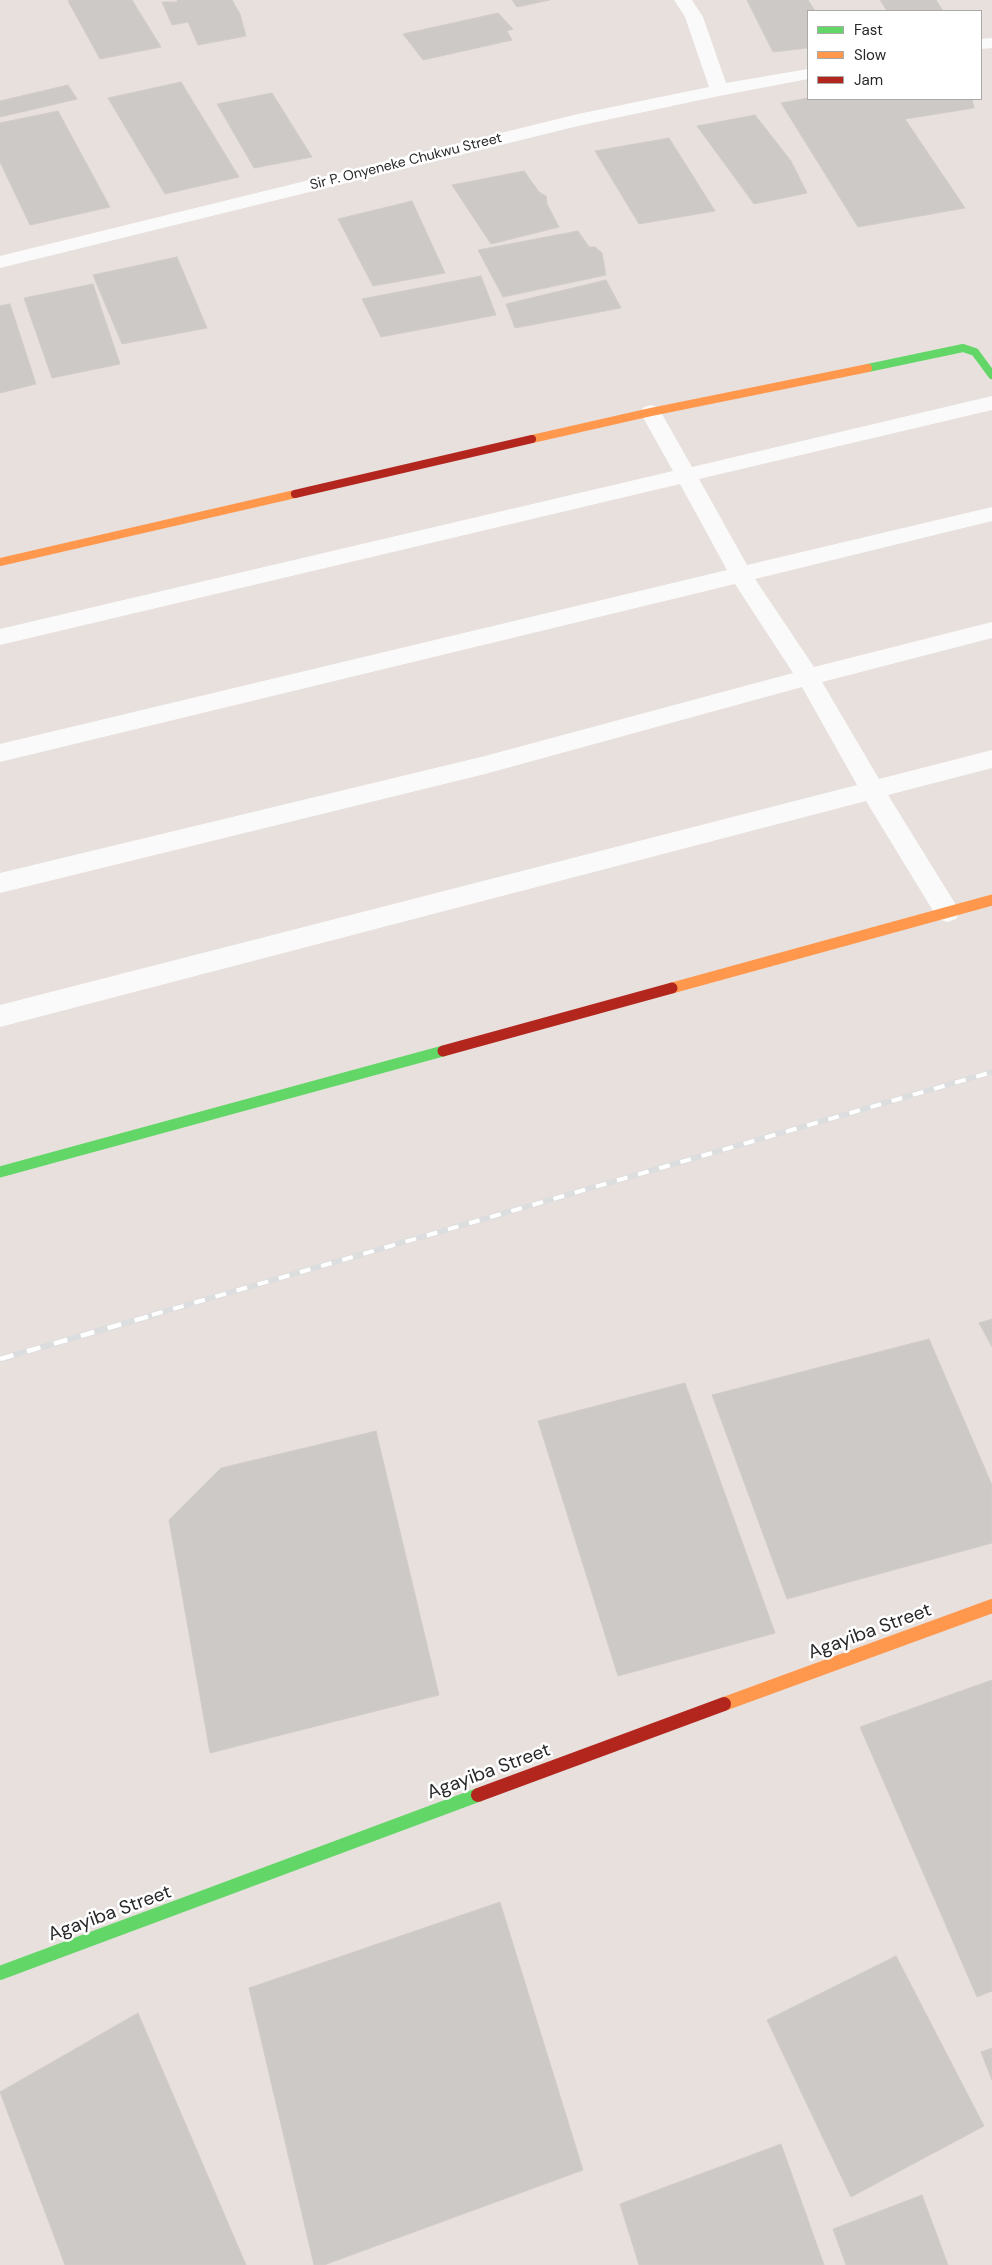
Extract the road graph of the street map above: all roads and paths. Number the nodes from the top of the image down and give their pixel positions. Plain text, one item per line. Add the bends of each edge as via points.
1 (683, 0) edge
2 (807, 74) edge
3 (719, 90) junction
4 (0, 262) edge
5 (992, 375) edge
6 (992, 403) edge
7 (651, 412) junction
8 (687, 475) junction
9 (992, 514) edge
10 (0, 562) edge
11 (742, 575) junction
12 (992, 630) edge
13 (0, 637) edge
14 (808, 677) junction
15 (0, 754) edge
16 (992, 759) edge
17 (872, 791) junction
18 (0, 883) edge
19 (992, 900) edge
20 (947, 912) junction
21 (0, 1016) edge
22 (0, 1172) edge
23 (992, 1606) edge
24 (0, 1974) edge

1 - 3 street via 694,17
2 - 3 street, Sir P. Onyeneke Chukwu Street
3 - 4 street, Sir P. Onyeneke Chukwu Street via 578,120
5 - 7 street via 975,352 963,348
6 - 8 street
7 - 8 street
7 - 10 street
8 - 11 street
8 - 13 street
9 - 11 street
11 - 14 street
11 - 15 street
12 - 14 street
14 - 17 street
14 - 18 street via 485,765
16 - 17 street
17 - 20 street
17 - 21 street
19 - 20 street
20 - 22 street
23 - 24 street, Agayiba Street

